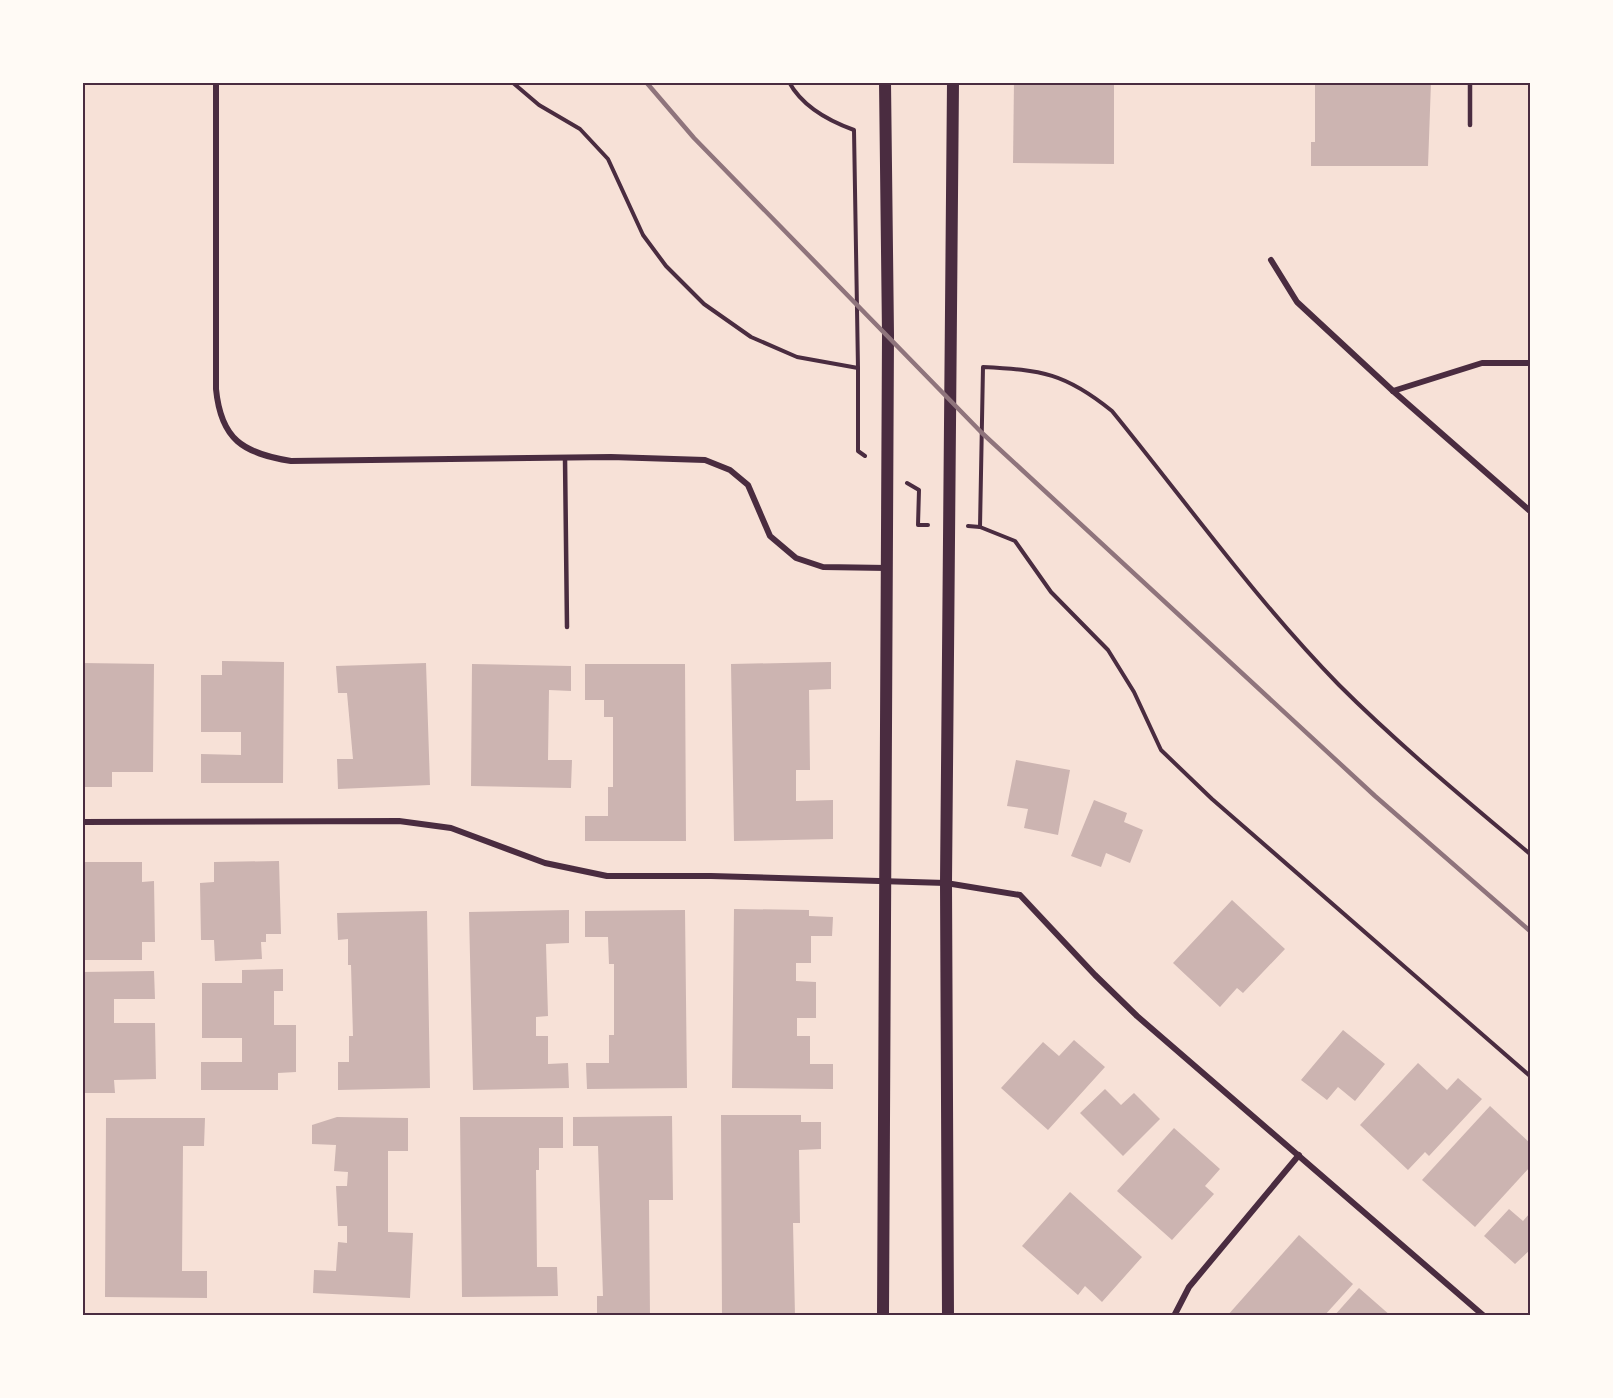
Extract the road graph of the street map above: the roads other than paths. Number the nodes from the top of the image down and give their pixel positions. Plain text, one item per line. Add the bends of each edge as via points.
1 (216, 82) edge
2 (885, 82) edge
3 (953, 82) edge
4 (1470, 82) edge
5 (1470, 125) dead end
6 (1271, 260) dead end
7 (1530, 363) edge
8 (1393, 391) junction
9 (565, 458) junction
10 (1530, 511) edge
11 (887, 568) junction
12 (567, 627) dead end
13 (82, 822) edge
14 (885, 881) junction
15 (946, 883) junction
16 (1299, 1155) junction
17 (883, 1316) edge
18 (948, 1316) edge
19 (1174, 1316) edge
20 (1484, 1316) edge

1 - 9 street via 216,389 218,414 234,440 260,456 291,461
2 - 11 main road
3 - 15 main road
4 - 5 lane
6 - 8 street via 1297,302
7 - 8 street via 1482,363
8 - 10 street
9 - 11 street via 705,460 730,470 748,485 770,536 796,558 823,567
9 - 12 lane
11 - 14 main road
13 - 14 street via 399,821 451,828 546,864 607,876
14 - 15 street
14 - 17 main road
15 - 16 street via 1020,895 1137,1016
15 - 18 main road
16 - 19 street via 1189,1287
16 - 20 street

